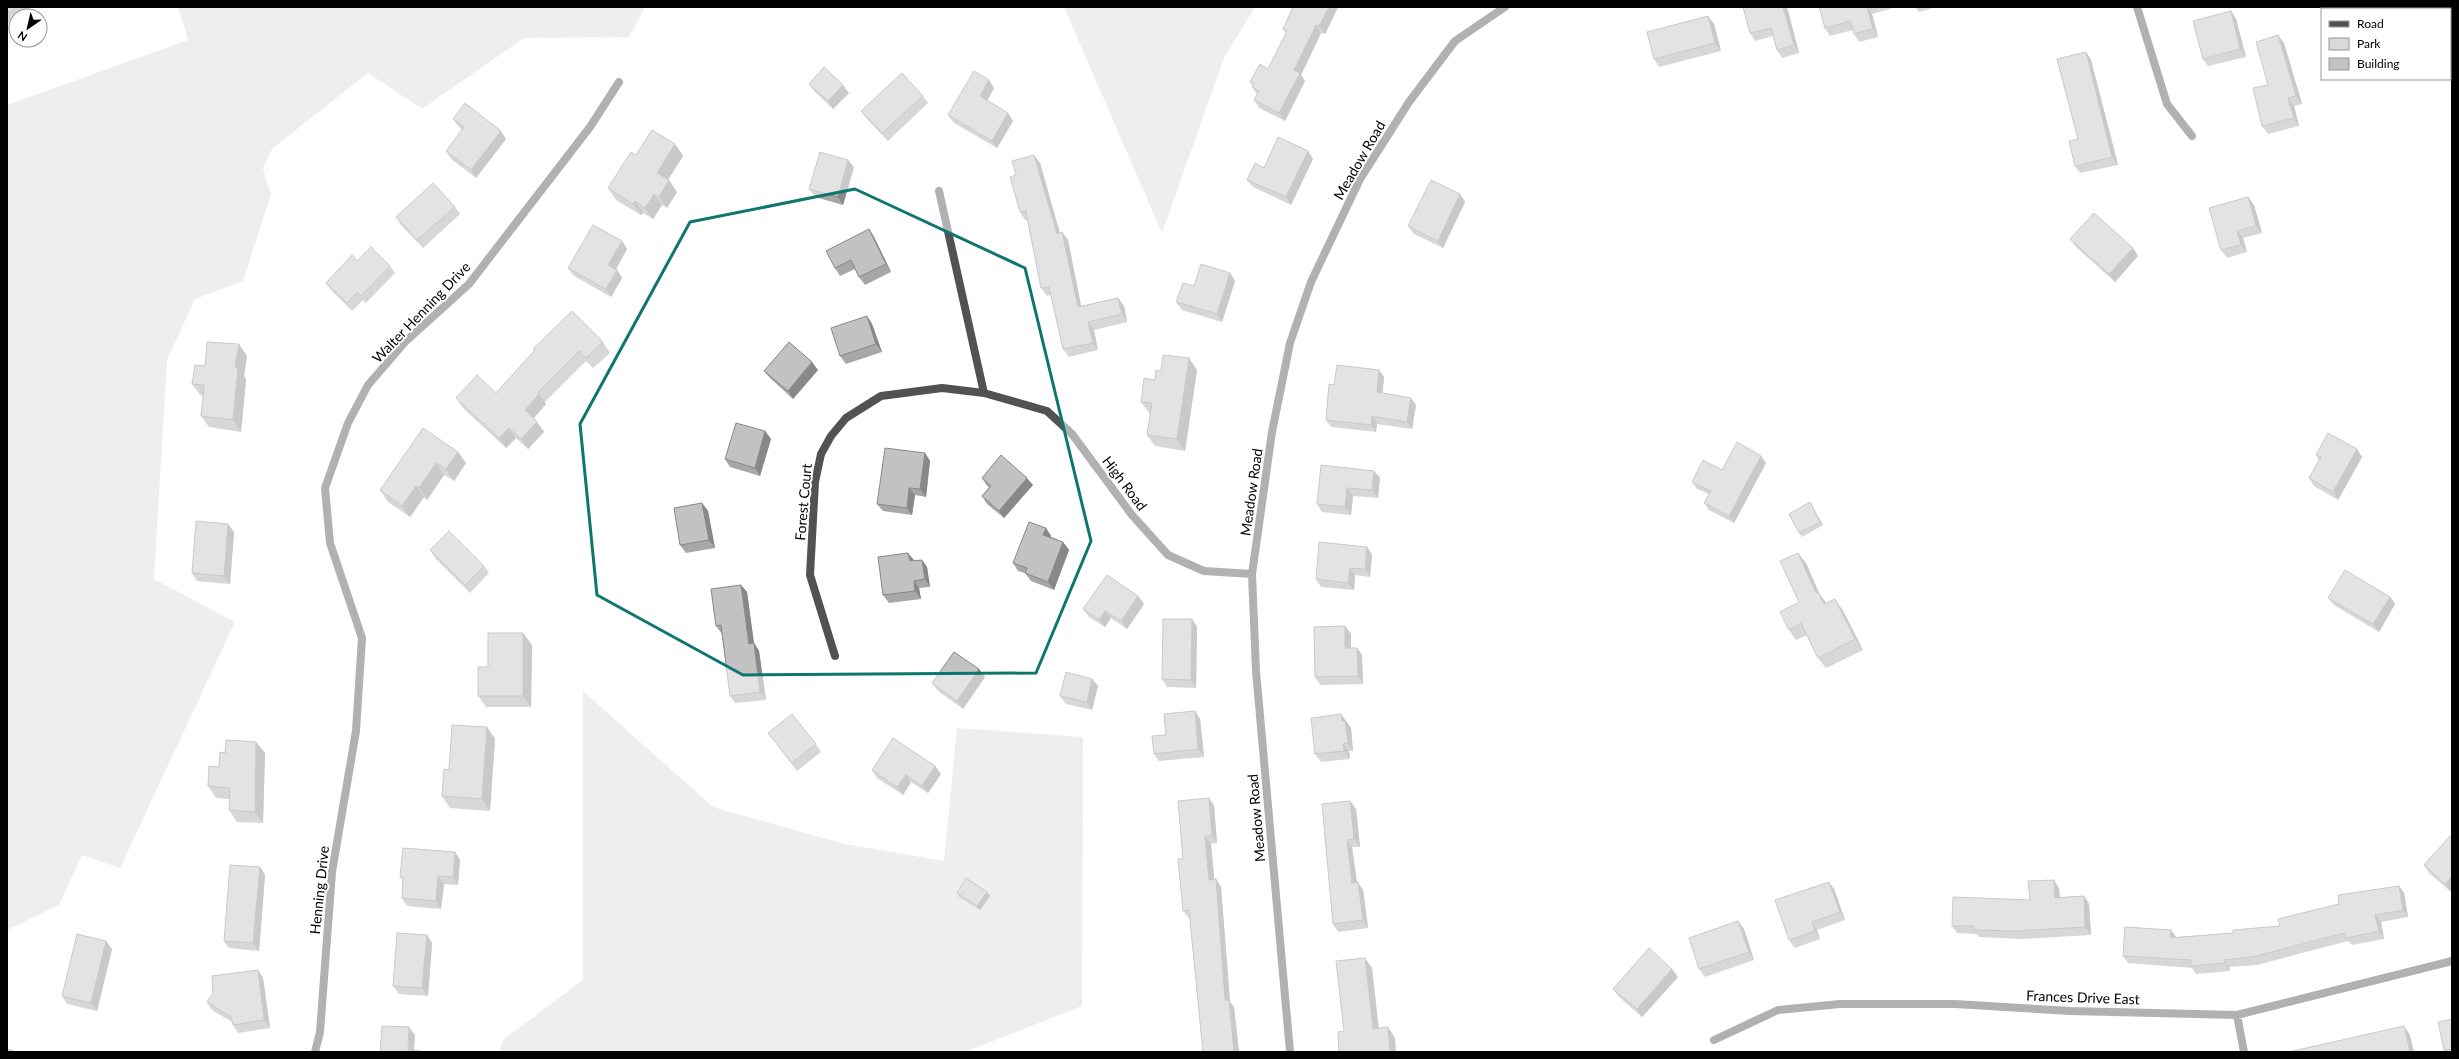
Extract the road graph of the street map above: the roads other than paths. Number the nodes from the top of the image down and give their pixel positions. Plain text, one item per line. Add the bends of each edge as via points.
1 (1505, 7) edge
2 (2137, 7) edge
3 (619, 82) dead end
4 (2192, 136) dead end
5 (939, 191) dead end
6 (984, 393) junction
7 (1252, 574) junction
8 (835, 656) dead end
9 (356, 731) joint
10 (2452, 961) edge
11 (2237, 1014) junction
12 (1714, 1040) dead end
13 (315, 1052) edge
14 (1290, 1052) edge
15 (2244, 1052) edge

1 - 7 street, Meadow Road via 1455,41 1409,102 1360,179 1311,282 1290,343 1272,432
2 - 4 street via 2167,104
3 - 9 street, Walter Henning Drive via 590,127 469,284 406,341 368,385 348,423 325,488 330,543 362,638
5 - 6 street
6 - 7 street, High Road via 1047,411 1072,434 1132,515 1168,555 1204,571
6 - 8 street, Forest Court via 942,388 882,396 846,418 831,436 821,454 815,482 810,575
7 - 14 street, Meadow Road via 1256,671
9 - 13 street, Henning Drive via 332,872 320,1032
10 - 11 street, Frances Drive East
11 - 12 street, Frances Drive East via 2071,1011 1956,1004 1840,1004 1778,1010
11 - 15 street

